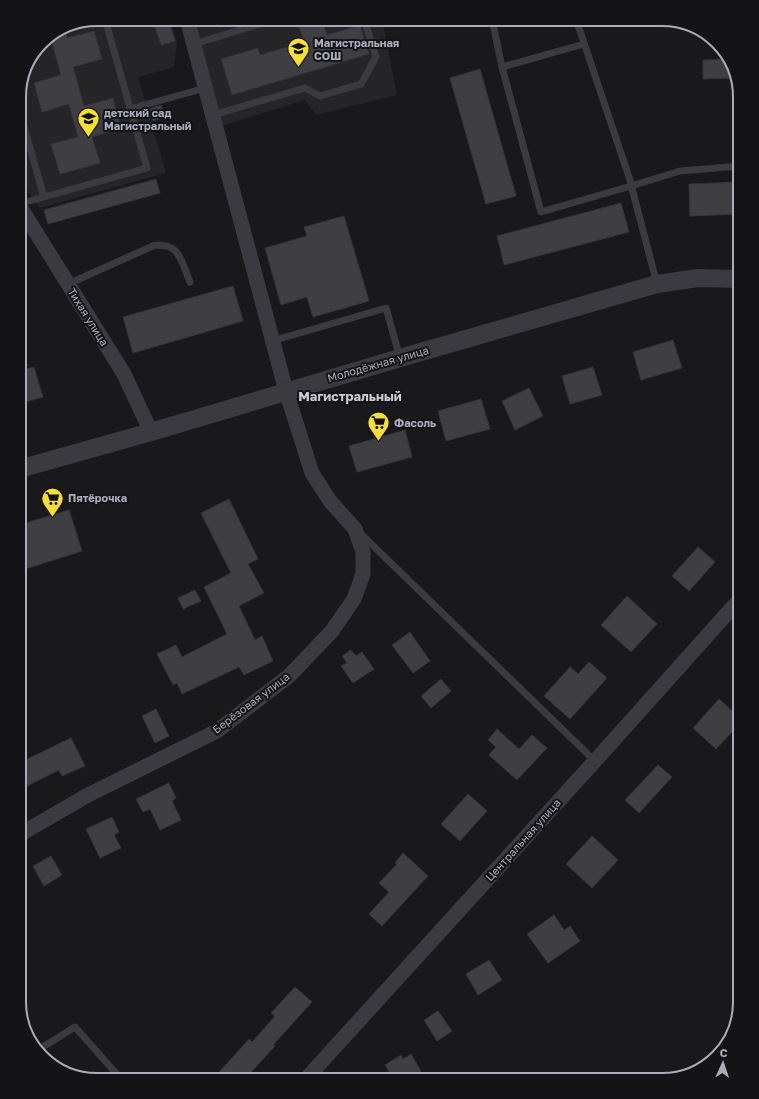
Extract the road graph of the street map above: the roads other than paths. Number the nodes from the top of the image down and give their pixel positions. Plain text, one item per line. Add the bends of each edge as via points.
1 (107, 26) edge
2 (189, 26) edge
3 (253, 26) edge
4 (366, 26) edge
5 (493, 26) edge
6 (578, 26) edge
7 (194, 44) junction
8 (584, 44) junction
9 (502, 67) junction
10 (205, 88) junction
11 (130, 109) junction
12 (212, 115) junction
13 (26, 134) edge
14 (733, 167) edge
15 (631, 186) junction
16 (44, 197) junction
17 (26, 202) edge
18 (26, 215) edge
19 (733, 279) edge
20 (190, 282) dead end
21 (68, 284) junction
22 (657, 284) junction
23 (272, 341) junction
24 (400, 358) junction
25 (286, 392) junction
26 (151, 432) junction
27 (26, 467) edge
28 (355, 529) junction
29 (733, 607) edge
30 (595, 761) junction
31 (26, 831) edge
32 (43, 1047) edge
33 (116, 1073) edge
34 (311, 1073) edge

1 - 11 lane
2 - 7 street
3 - 7 lane
4 - 12 lane via 376,58 361,84 320,96 305,88
5 - 9 lane
6 - 8 lane
7 - 10 street
8 - 9 lane
8 - 15 lane
9 - 15 lane via 541,212
10 - 11 lane
10 - 12 street
11 - 16 lane via 147,168
12 - 23 street
13 - 16 lane
14 - 15 lane via 680,171
15 - 22 lane
16 - 17 lane
18 - 21 street, Тихая улица
19 - 22 street, Молодёжная улица via 698,278
20 - 21 lane via 174,249 165,245 155,245
21 - 26 street, Тихая улица via 124,374
22 - 24 street, Молодёжная улица
23 - 24 lane via 386,308
23 - 25 street
24 - 25 street, Молодёжная улица
25 - 26 street, Молодёжная улица
25 - 28 street via 312,473 330,501
26 - 27 street, Молодёжная улица
28 - 30 lane
28 - 31 street, Берёзовая улица via 363,552 363,574 354,599 332,631 289,676 218,730 88,795
29 - 30 street, Центральная улица
30 - 34 street, Центральная улица
32 - 33 lane via 75,1027

